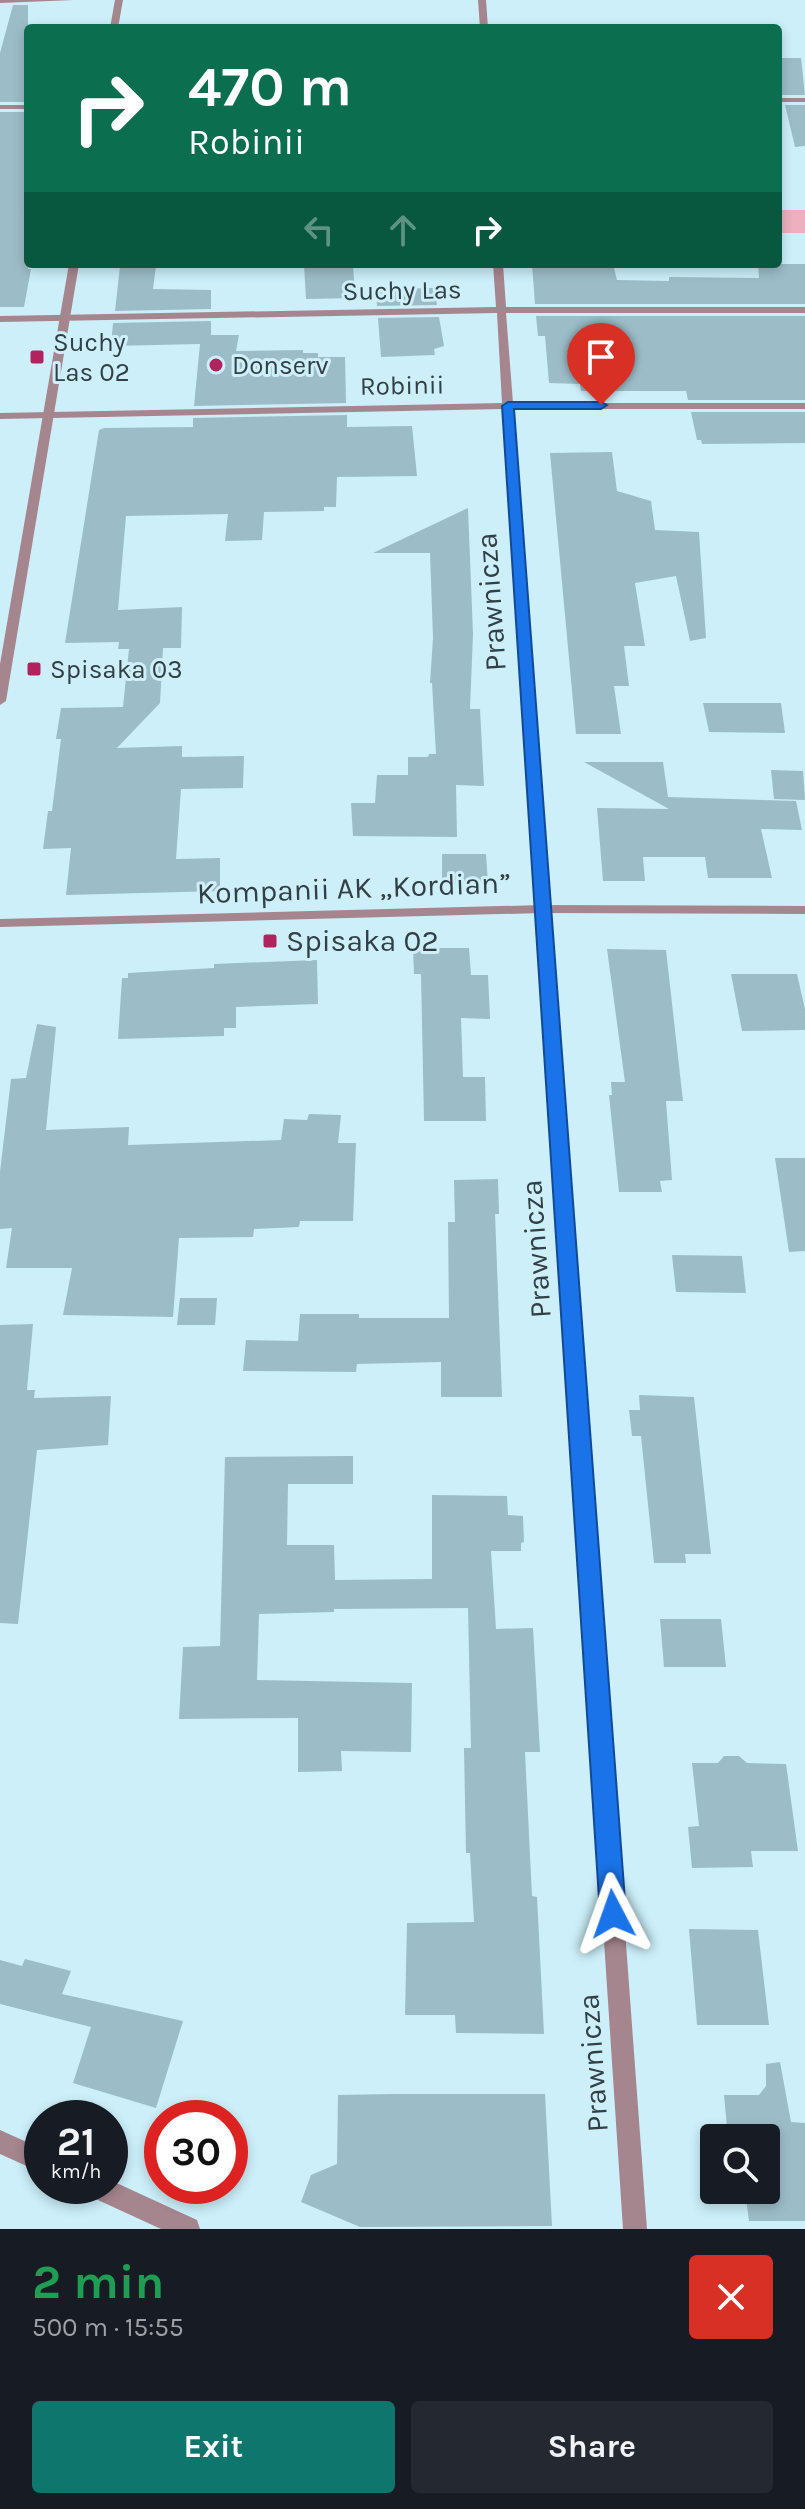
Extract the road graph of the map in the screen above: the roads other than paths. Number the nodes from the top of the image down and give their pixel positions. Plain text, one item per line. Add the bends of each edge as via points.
1 (70, 0) edge
2 (119, 0) edge
3 (482, 0) edge
4 (0, 1) edge
5 (115, 24) edge
6 (484, 24) edge
7 (782, 100) edge
8 (805, 100) edge
9 (0, 107) edge
10 (24, 107) edge
11 (73, 268) edge
12 (498, 268) edge
13 (501, 310) junction
14 (805, 310) edge
15 (65, 318) junction
16 (0, 319) edge
17 (508, 406) junction
18 (805, 406) edge
19 (49, 415) junction
20 (0, 416) edge
21 (0, 701) edge
22 (542, 909) junction
23 (805, 910) edge
24 (0, 923) edge
25 (0, 2142) edge
26 (24, 2153) edge
27 (128, 2201) edge
28 (188, 2229) edge
29 (635, 2229) edge

1 - 4 street
2 - 5 street
3 - 6 street
7 - 8 street
9 - 10 street
11 - 15 street
12 - 13 street, Prawnicza
13 - 14 street, Suchy Las
13 - 15 street, Suchy Las
13 - 17 street, Prawnicza
15 - 16 street, Suchy Las
15 - 19 street
17 - 18 street, Robinii
17 - 19 street, Robinii
17 - 22 street, Prawnicza
19 - 20 street, Robinii
19 - 21 street
22 - 23 street, Kompanii AK „Kordian”
22 - 24 street, Kompanii AK „Kordian”
22 - 29 street, Prawnicza
25 - 26 street
27 - 28 street

